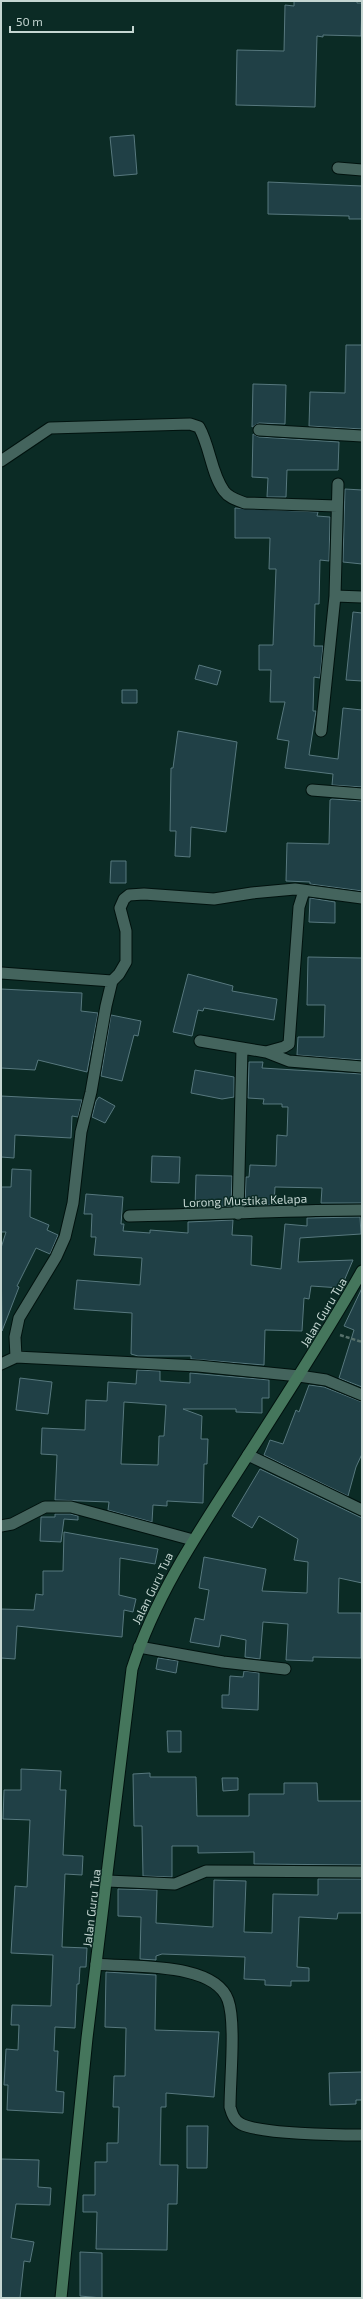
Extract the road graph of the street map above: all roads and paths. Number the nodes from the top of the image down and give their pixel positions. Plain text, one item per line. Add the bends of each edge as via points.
1 (338, 168) dead end
2 (362, 170) edge
3 (259, 430) dead end
4 (362, 436) edge
5 (1, 461) edge
6 (338, 484) dead end
7 (336, 506) junction
8 (335, 596) junction
9 (362, 597) edge
10 (322, 731) dead end
11 (312, 790) dead end
12 (362, 794) edge
13 (304, 891) junction
14 (362, 898) edge
15 (1, 973) edge
16 (112, 981) junction
17 (200, 1042) dead end
18 (242, 1048) junction
19 (266, 1052) junction
20 (362, 1067) edge
21 (362, 1210) edge
22 (238, 1214) junction
23 (129, 1216) dead end
24 (362, 1271) edge
25 (328, 1330) junction
26 (362, 1342) edge
27 (16, 1357) junction
28 (1, 1364) edge
29 (299, 1376) junction
30 (362, 1395) edge
31 (248, 1455) junction
32 (362, 1510) edge
33 (1, 1526) edge
34 (193, 1540) junction
35 (139, 1647) junction
36 (285, 1669) dead end
37 (362, 1872) edge
38 (107, 1881) junction
39 (96, 1964) junction
40 (362, 2136) edge
41 (61, 2298) edge

1 - 2 street
3 - 4 street
5 - 7 street via 50,428 190,424 199,427 224,491 232,498 245,503
6 - 7 street
7 - 8 street
8 - 9 street
8 - 10 street
11 - 12 street
13 - 14 street
13 - 16 street via 281,890 214,899 129,895 120,908 126,931 126,962
13 - 19 street via 299,907 289,1044 284,1048
15 - 16 street
16 - 27 street via 81,1132 73,1203 65,1237 56,1257 19,1318 15,1337
17 - 18 street
18 - 19 street
18 - 22 street
19 - 20 street via 290,1061
21 - 22 street, Lorong Mustika Kelapa via 281,1210
22 - 23 street, Lorong Mustika Kelapa
24 - 25 main road, Jalan Guru Tua
25 - 26 path
25 - 29 main road, Jalan Guru Tua
27 - 28 street
27 - 29 street via 198,1366
29 - 30 street via 326,1380
29 - 31 main road, Jalan Guru Tua
31 - 32 street
31 - 34 main road, Jalan Guru Tua
33 - 34 street via 12,1524 46,1507 71,1508
34 - 35 main road, Jalan Guru Tua via 182,1556 149,1621
35 - 36 street via 223,1662
35 - 38 main road, Jalan Guru Tua via 132,1669
37 - 38 street via 206,1871 175,1884
38 - 39 main road, Jalan Guru Tua
39 - 40 street via 200,1975 224,1990 229,2001 231,2020 230,2107 232,2116 242,2124 269,2130
39 - 41 main road, Jalan Guru Tua

